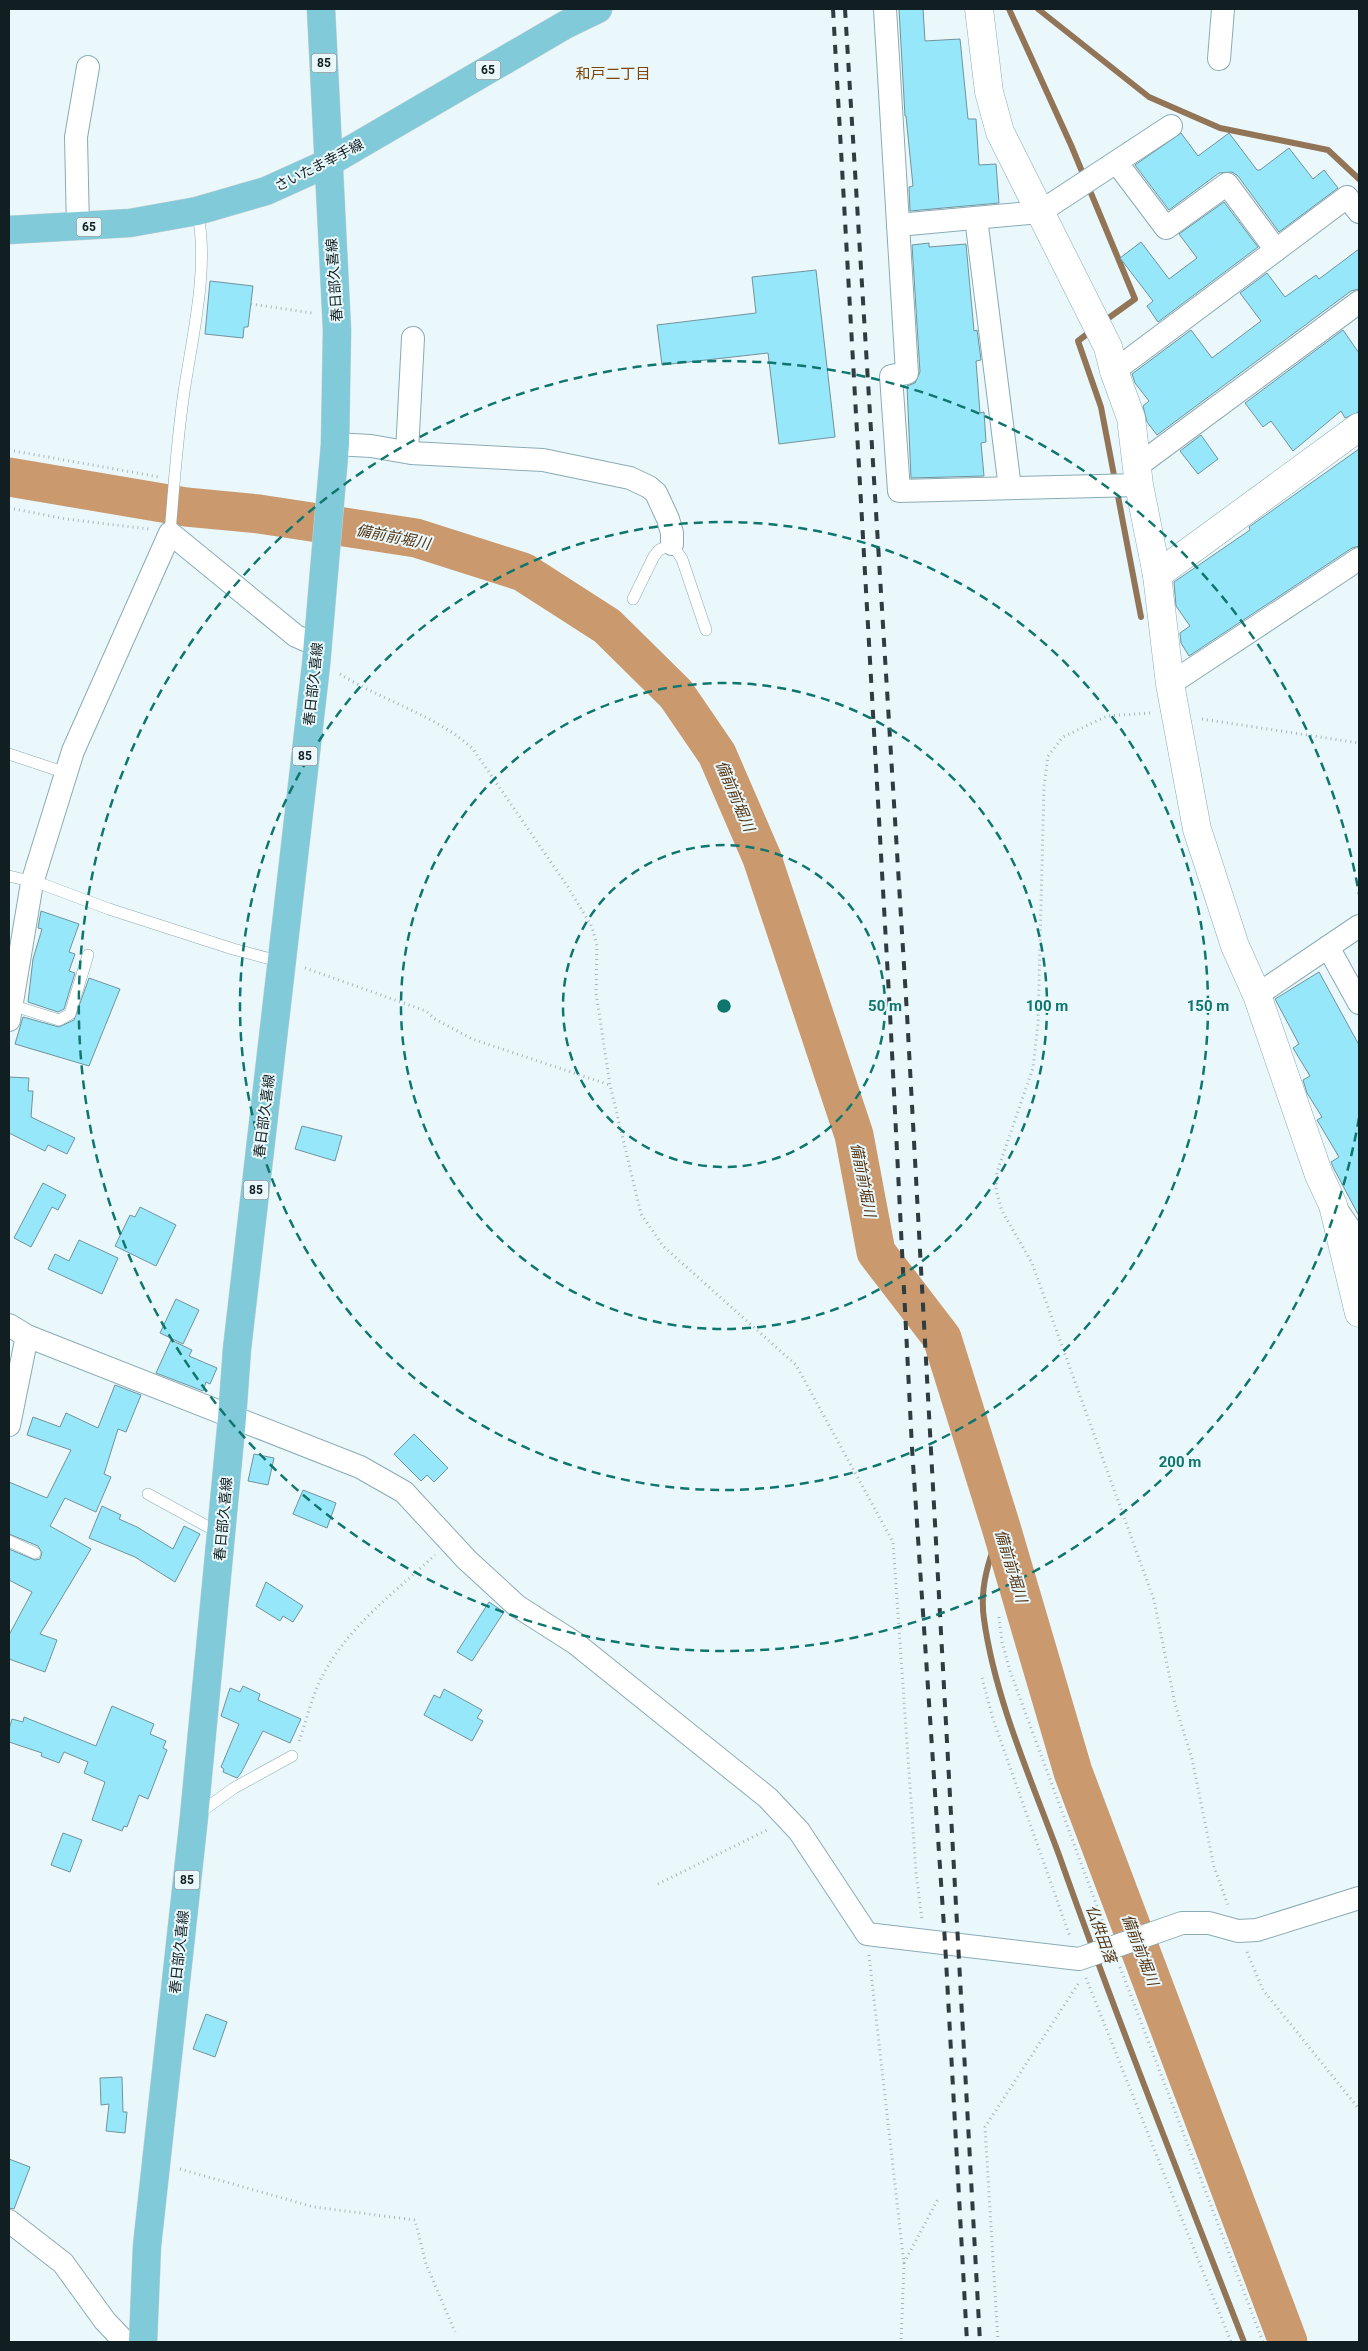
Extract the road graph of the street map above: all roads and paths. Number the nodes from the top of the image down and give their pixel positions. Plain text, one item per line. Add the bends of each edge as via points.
1 (320, 9) edge
2 (598, 9) edge
3 (886, 9) edge
4 (979, 9) edge
5 (1223, 9) edge
6 (562, 17) edge
7 (1219, 59) dead end
8 (88, 67) dead end
9 (1171, 126) dead end
10 (328, 163) junction
11 (1117, 163) junction
12 (198, 211) junction
13 (1040, 212) junction
14 (1359, 212) edge
15 (976, 218) junction
16 (898, 225) junction
17 (78, 228) junction
18 (9, 230) edge
19 (1276, 250) junction
20 (1359, 302) edge
21 (251, 304) dead end
22 (315, 314) dead end
23 (412, 338) dead end
24 (1114, 371) junction
25 (1359, 427) edge
26 (335, 444) junction
27 (9, 450) edge
28 (407, 452) junction
29 (1138, 476) junction
30 (174, 482) junction
31 (1010, 488) junction
32 (9, 508) edge
33 (170, 528) junction
34 (672, 544) junction
35 (1359, 559) edge
36 (1157, 575) junction
37 (633, 599) dead end
38 (706, 630) dead end
39 (316, 655) junction
40 (1170, 684) junction
41 (1177, 714) junction
42 (1359, 744) edge
43 (9, 754) edge
44 (66, 773) junction
45 (9, 876) edge
46 (32, 883) junction
47 (1359, 926) edge
48 (1328, 947) junction
49 (88, 956) dead end
50 (282, 962) junction
51 (1257, 995) junction
52 (1359, 1003) edge
53 (10, 1013) edge
54 (610, 1085) junction
55 (1333, 1205) junction
56 (1359, 1242) edge
57 (1359, 1313) edge
58 (18, 1331) edge
59 (232, 1418) junction
60 (9, 1425) edge
61 (148, 1494) dead end
62 (221, 1535) junction
63 (9, 1541) edge
64 (450, 1542) junction
65 (35, 1553) dead end
66 (999, 1617) dead end
67 (982, 1678) dead end
68 (292, 1756) joint
69 (194, 1818) junction
70 (788, 1819) junction
71 (658, 1884) dead end
72 (1359, 1898) edge
73 (1238, 1930) junction
74 (867, 1934) junction
75 (924, 1940) junction
76 (1099, 1952) junction
77 (1359, 2110) edge
78 (155, 2162) junction
79 (938, 2199) dead end
80 (9, 2221) edge
81 (904, 2264) junction
82 (455, 2332) dead end
83 (124, 2342) edge
84 (143, 2342) edge
85 (901, 2342) edge
86 (998, 2342) edge
87 (1231, 2342) edge
88 (1263, 2342) edge

1 - 10 main road, 春日部久喜線 / 85
2 - 6 main road, さいたま幸手線 / 65
3 - 16 street
4 - 13 street via 989,92 1000,132
5 - 7 street
6 - 10 main road, さいたま幸手線 / 65
8 - 17 street via 76,138
9 - 11 street
10 - 12 main road, さいたま幸手線 / 65 via 266,191
10 - 26 main road, 春日部久喜線 / 85 via 337,330
11 - 13 street
11 - 19 street via 1166,228 1227,184
12 - 17 main road, さいたま幸手線 / 65 via 130,224
12 - 30 lane via 202,238 197,301
13 - 15 street
13 - 24 street via 1108,347
14 - 19 street via 1347,197
15 - 16 street
15 - 31 street
16 - 31 street via 907,373 891,376 899,491
17 - 18 main road, さいたま幸手線 / 65
19 - 24 street
20 - 29 street
21 - 22 path
23 - 28 street
24 - 29 street via 1131,418
25 - 36 street
26 - 28 street
26 - 39 main road, 春日部久喜線 / 85
27 - 30 path
28 - 34 street via 543,460 630,478 656,493 668,519
29 - 31 street
29 - 36 street
30 - 33 lane
32 - 33 path via 66,519
33 - 39 street
33 - 44 street
34 - 37 lane via 658,550
34 - 38 lane via 682,559
35 - 40 street
36 - 40 street
39 - 50 main road, 春日部久喜線 / 85
39 - 54 path via 367,691 451,732 472,749 568,886 592,927 597,946 596,993
40 - 41 street
41 - 42 path
41 - 51 street via 1197,829 1235,946
41 - 73 path via 1107,716 1063,737 1048,756 1044,786 1038,1024 1033,1068 997,1172 996,1190 1002,1211 1032,1263 1154,1600 1214,1867
43 - 44 lane
44 - 46 street
45 - 46 lane
46 - 50 lane via 109,910
46 - 53 street
47 - 48 street
48 - 51 street
48 - 52 street
49 - 53 lane via 70,1014 59,1020
50 - 54 path via 426,1011 472,1039
50 - 59 main road, 春日部久喜線 / 85 via 237,1349
51 - 55 street via 1319,1175
54 - 75 path via 637,1202 652,1233 662,1246 796,1365 893,1542 916,1872
55 - 56 street
55 - 57 street
58 - 59 street
58 - 60 street
59 - 62 main road, 春日部久喜線 / 85
59 - 64 street via 360,1467 383,1479 404,1492
61 - 62 lane
62 - 69 main road, 春日部久喜線 / 85
63 - 65 lane
64 - 68 path via 351,1631 323,1674
64 - 70 street via 517,1606 575,1643 768,1798
66 - 76 path via 1010,1671
67 - 76 path via 996,1728 1063,1920
68 - 69 lane via 234,1788
69 - 78 main road, 春日部久喜線 / 85
70 - 71 path
70 - 74 street
72 - 73 street via 1257,1930
73 - 76 street via 1209,1923 1182,1923
73 - 77 path via 1262,1990
74 - 75 street
74 - 81 path
75 - 76 street
76 - 88 path
78 - 82 path via 314,2207 415,2220 426,2264
78 - 84 main road, 春日部久喜線 / 85
79 - 81 path
80 - 83 street via 63,2263
81 - 85 path
86 - 87 path via 985,2127 1084,1974

